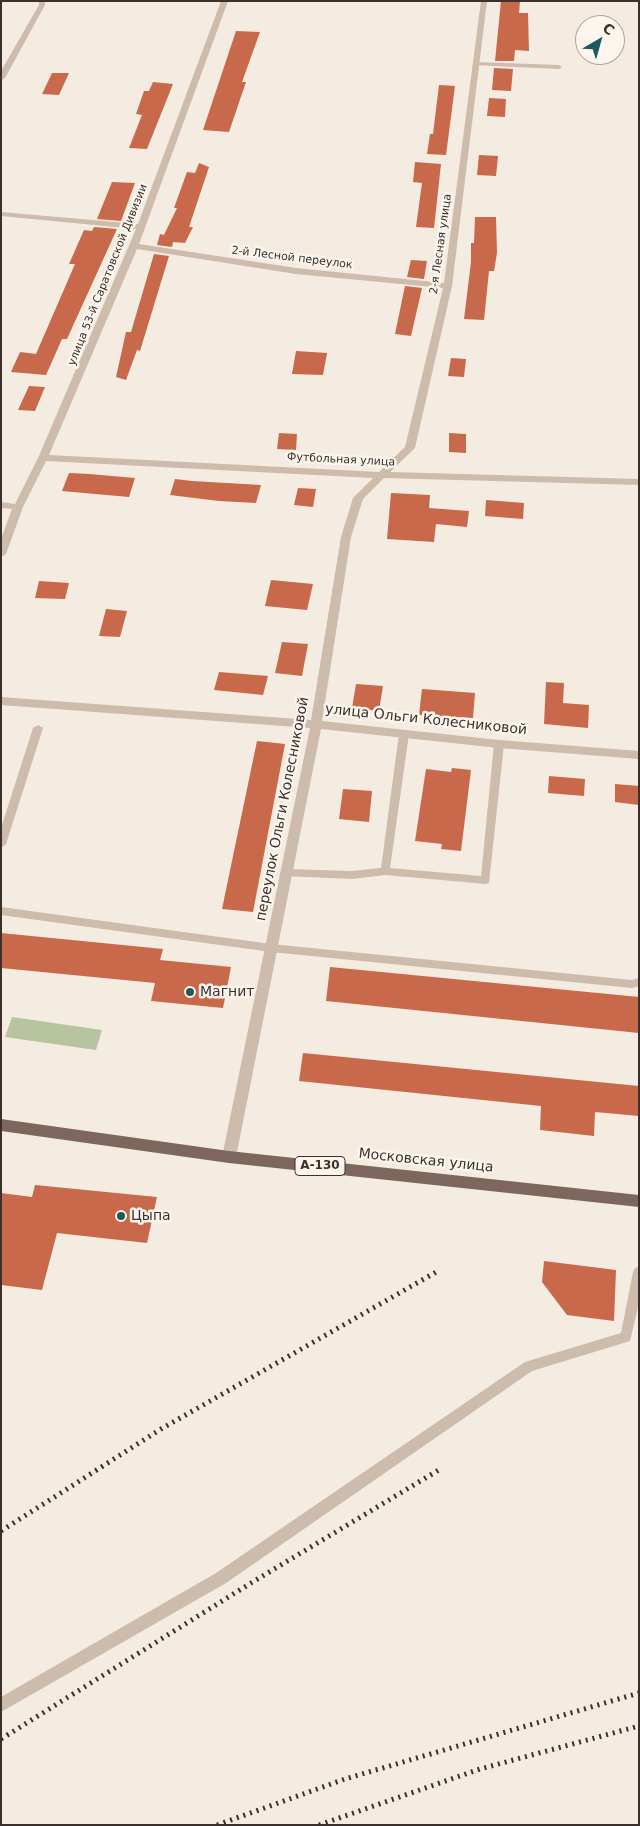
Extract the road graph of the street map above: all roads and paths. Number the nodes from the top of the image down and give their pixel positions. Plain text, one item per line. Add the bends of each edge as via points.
1 (42, 1) edge
2 (225, 1) edge
3 (484, 1) edge
4 (476, 64) junction
5 (559, 67) dead end
6 (1, 78) edge
7 (1, 214) edge
8 (142, 227) junction
9 (134, 246) junction
10 (448, 286) junction
11 (43, 458) junction
12 (380, 475) junction
13 (639, 482) edge
14 (1, 505) edge
15 (18, 507) junction
16 (1, 554) edge
17 (1, 701) edge
18 (316, 724) junction
19 (38, 728) dead end
20 (404, 734) junction
21 (499, 744) junction
22 (639, 755) edge
23 (1, 844) edge
24 (385, 870) junction
25 (286, 873) junction
26 (1, 912) edge
27 (271, 948) junction
28 (639, 982) edge
29 (1, 1125) edge
30 (229, 1157) junction
31 (639, 1201) edge
32 (639, 1272) edge
33 (1, 1705) edge

1 - 6 street
2 - 8 street, улица 53-й Саратовской Дивизии
3 - 4 street, 2-я Лесная улица
4 - 5 lane
4 - 10 street, 2-я Лесная улица
7 - 8 street
8 - 9 street, улица 53-й Саратовской Дивизии
9 - 10 street, 2-й Лесной переулок via 296,271
9 - 11 street, улица 53-й Саратовской Дивизии
10 - 12 street, 2-я Лесная улица via 410,448
11 - 12 street, Футбольная улица
11 - 15 street, улица 53-й Саратовской Дивизии
12 - 13 street, Футбольная улица
12 - 18 street, переулок Ольги Колесниковой via 358,498 346,537
14 - 15 street
15 - 16 street, улица 53-й Саратовской Дивизии
17 - 18 street, улица Ольги Колесниковой
18 - 20 street, улица Ольги Колесниковой
18 - 25 street, переулок Ольги Колесниковой
19 - 23 lane
20 - 21 street, улица Ольги Колесниковой
20 - 24 lane
21 - 22 street, улица Ольги Колесниковой
21 - 24 lane via 486,880
24 - 25 lane via 352,875
25 - 27 street, переулок Ольги Колесниковой
26 - 27 lane
27 - 28 lane via 632,984
27 - 30 street, переулок Ольги Колесниковой
29 - 30 main road, Московская улица / А-130
30 - 31 main road, Московская улица / А-130
32 - 33 lane via 626,1337 529,1366 220,1578

